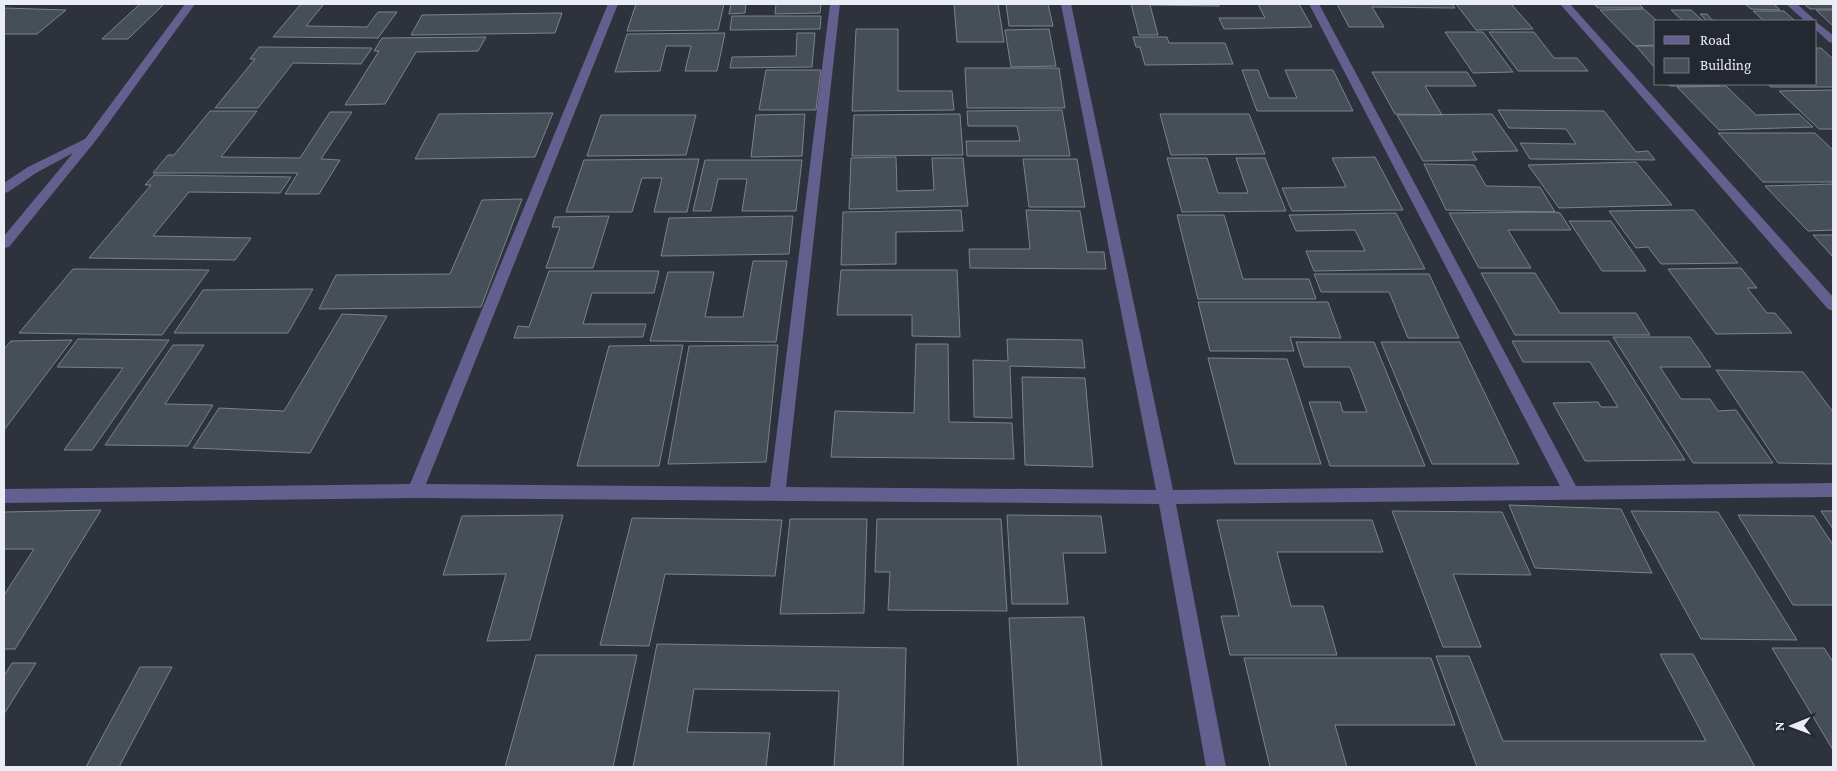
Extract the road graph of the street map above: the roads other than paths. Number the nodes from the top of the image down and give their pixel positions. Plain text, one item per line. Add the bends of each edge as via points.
1 (190, 4) edge
2 (613, 4) edge
3 (835, 4) edge
4 (1066, 4) edge
5 (1314, 4) edge
6 (1565, 4) edge
7 (1790, 4) edge
8 (1810, 20) edge
9 (1817, 26) edge
10 (1833, 40) edge
11 (93, 137) junction
12 (4, 189) edge
13 (4, 244) edge
14 (1833, 306) edge
15 (1833, 490) edge
16 (415, 491) junction
17 (1571, 492) junction
18 (777, 493) junction
19 (4, 496) edge
20 (1166, 497) junction
21 (1216, 767) edge

1 - 11 street
2 - 16 street
3 - 18 street
4 - 20 street
5 - 17 street
6 - 14 street
7 - 8 street
9 - 10 street
11 - 12 street
11 - 13 street
15 - 17 street
16 - 18 street
16 - 19 street
17 - 20 street
18 - 20 street
20 - 21 street

